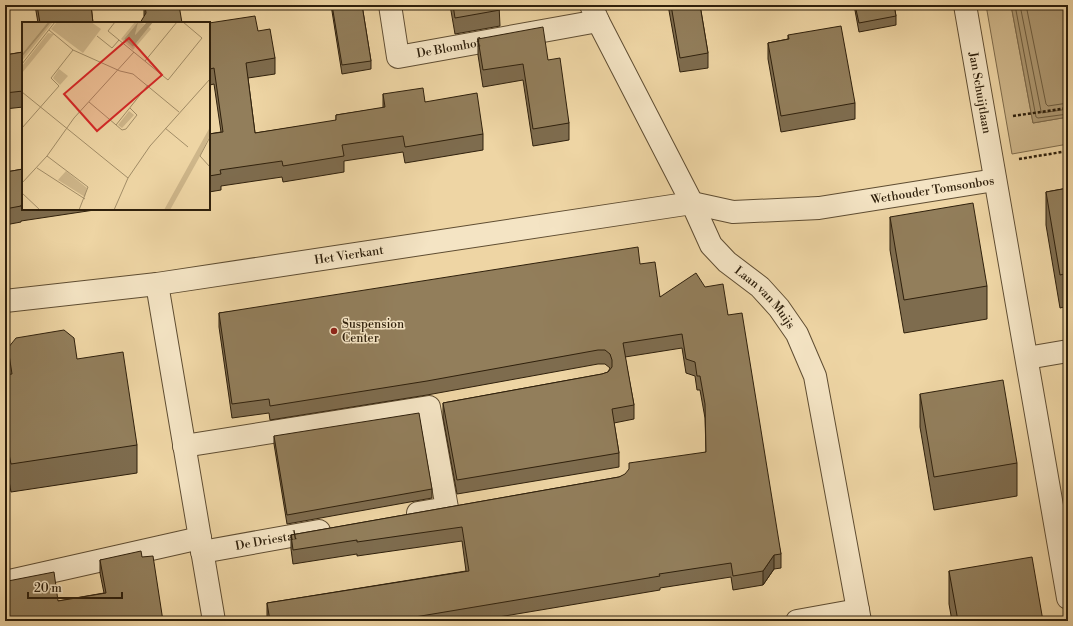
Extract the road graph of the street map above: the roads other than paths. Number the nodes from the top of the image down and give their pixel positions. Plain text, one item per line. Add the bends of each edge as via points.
1 (390, 5) edge
2 (966, 5) edge
3 (595, 13) edge
4 (995, 180) junction
5 (692, 203) junction
6 (157, 284) junction
7 (5, 301) edge
8 (1068, 351) edge
9 (1027, 358) junction
10 (452, 402) edge
11 (429, 407) junction
12 (184, 446) junction
13 (401, 516) edge
14 (340, 527) edge
15 (201, 545) junction
16 (5, 582) edge
17 (1068, 598) edge
18 (859, 615) edge
19 (214, 621) edge
20 (797, 621) edge

1 - 3 street, De Blomhof via 398,57
2 - 4 street, Jan Schuijtlaan
3 - 5 street, Laan van Muijs
4 - 5 street, Wethouder Tomsonbos via 819,208 733,212
4 - 9 street, Wethouder Tomsonbos
5 - 6 street, Het Vierkant
5 - 18 street, Laan van Muijs via 711,245 727,262 760,287 779,308 797,334 815,376
6 - 7 street, Het Vierkant
6 - 12 street
8 - 9 street
9 - 17 street, Wethouder Tomsonbos
10 - 11 street
11 - 12 street
11 - 13 street via 455,507
12 - 15 street
14 - 15 street, De Driestal
15 - 16 street, De Driestal
15 - 19 street
18 - 20 street

